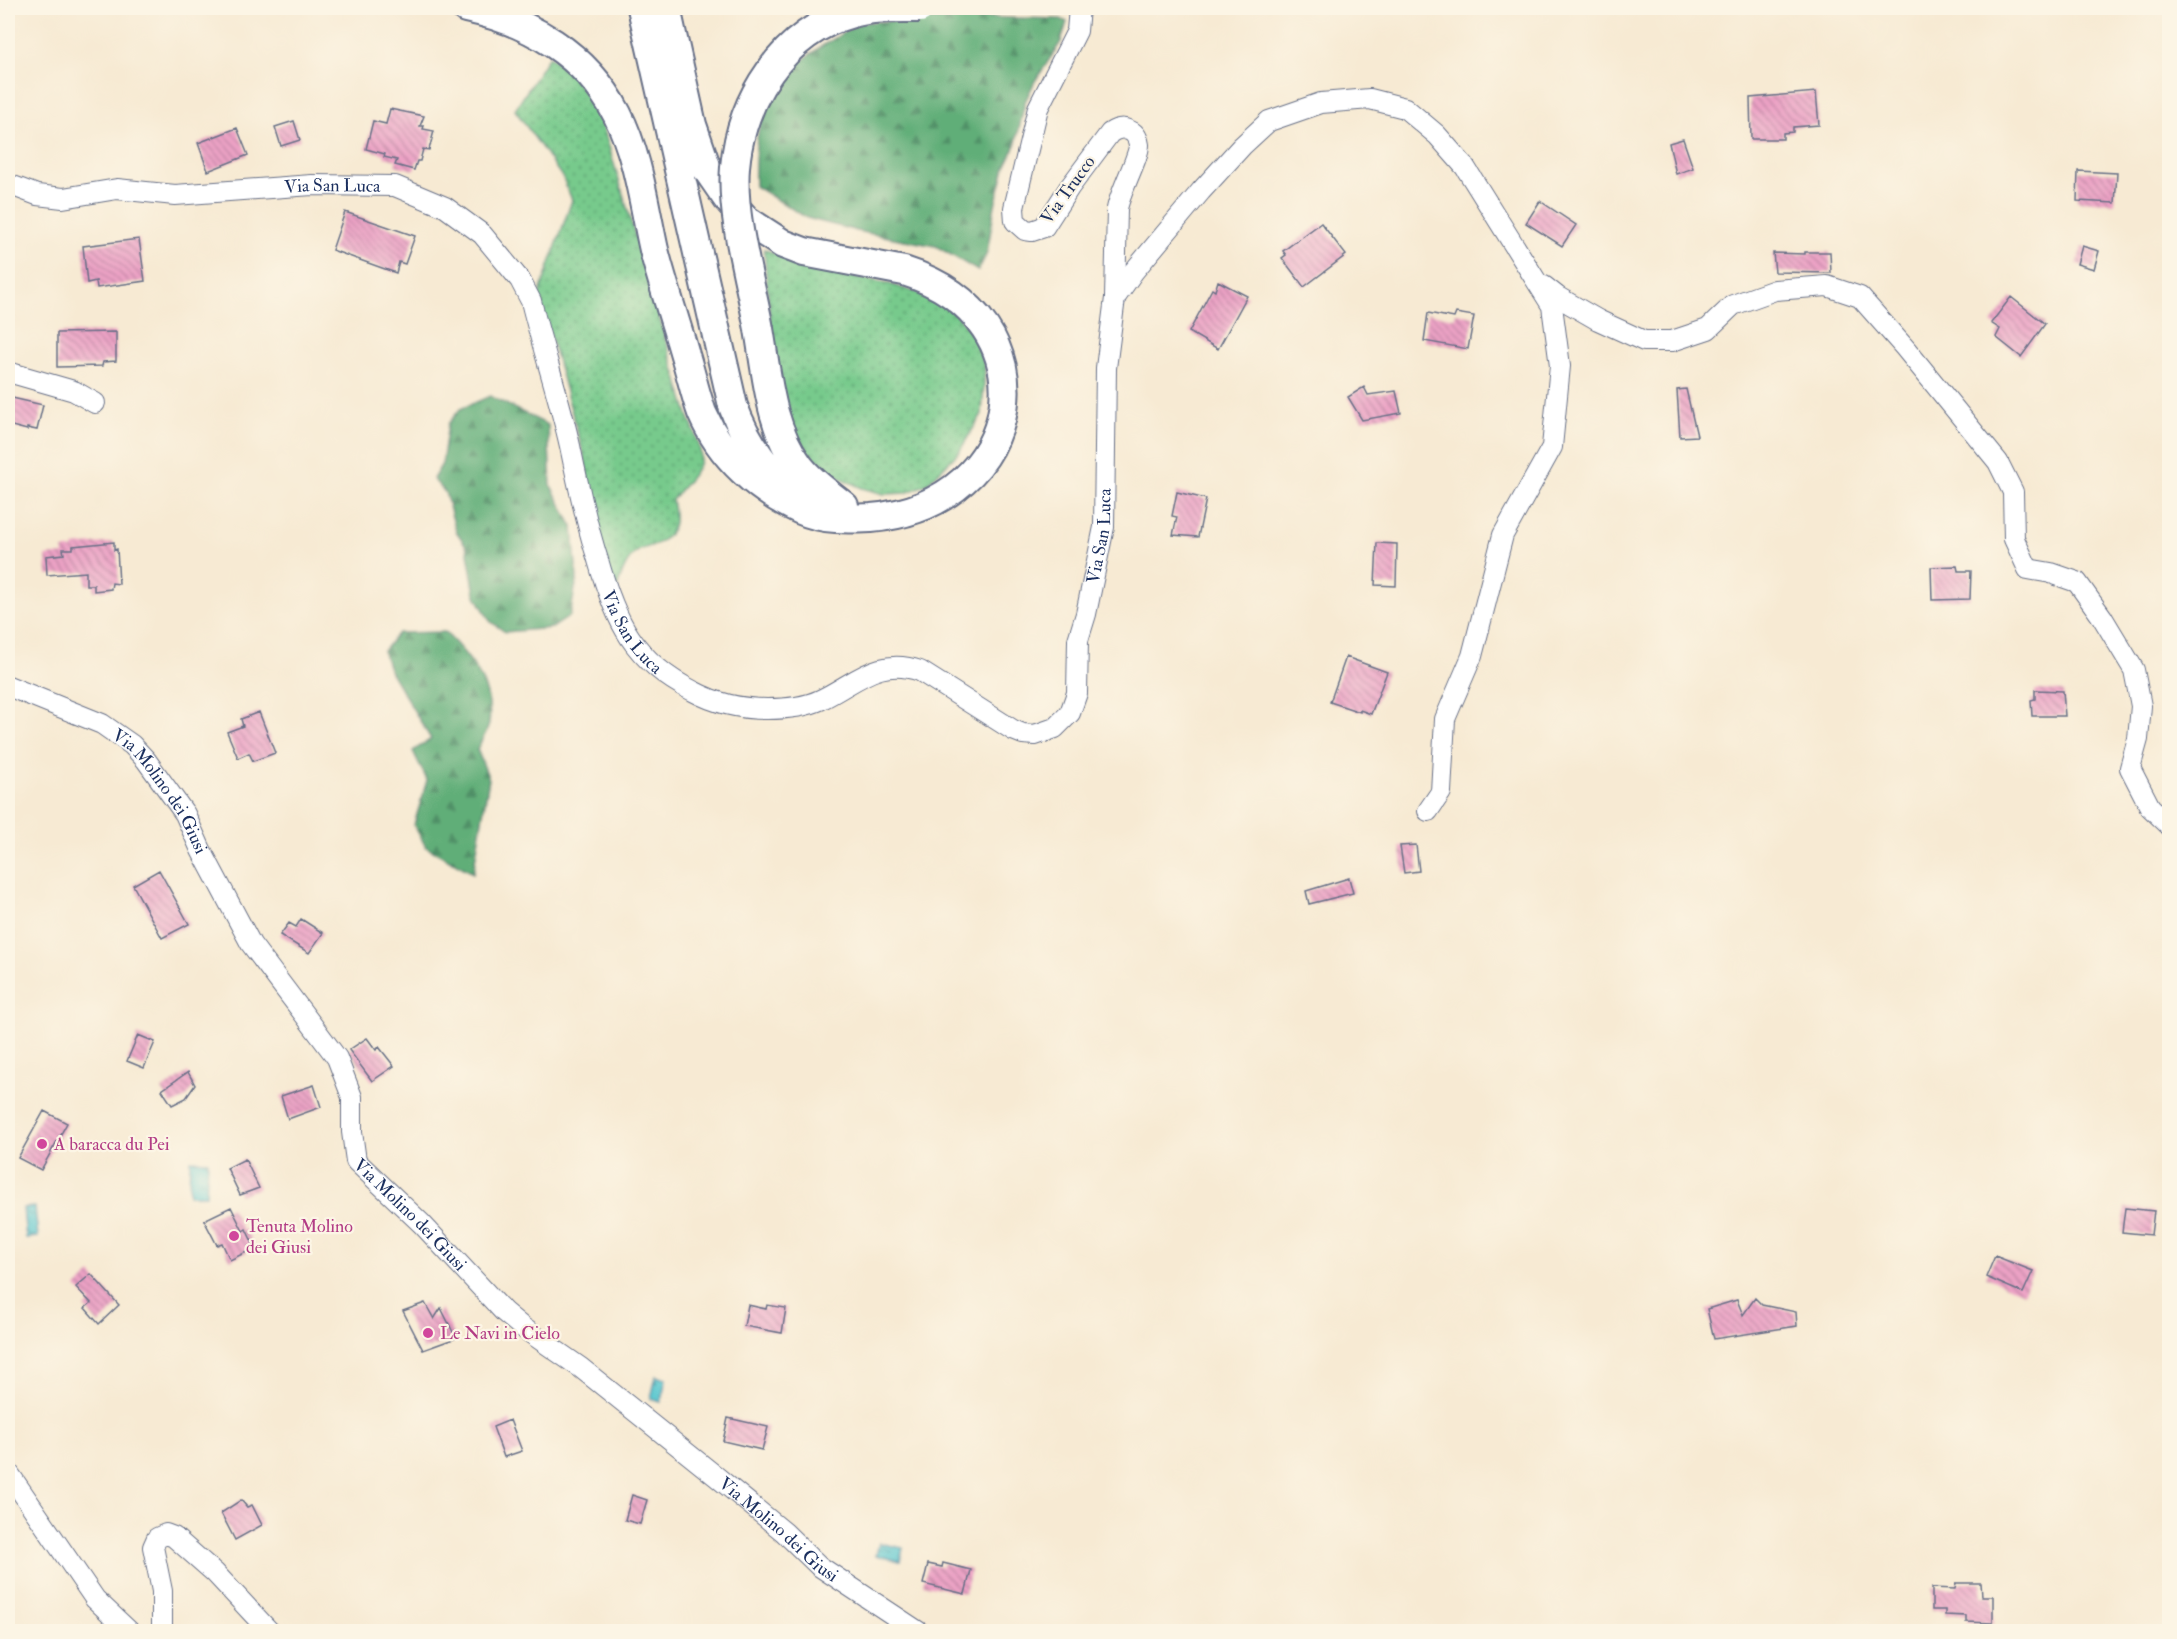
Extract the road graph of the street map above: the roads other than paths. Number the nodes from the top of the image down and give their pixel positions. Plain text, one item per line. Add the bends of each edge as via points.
1 (466, 8) edge
2 (642, 8) edge
3 (666, 8) edge
4 (920, 8) edge
5 (1079, 8) edge
6 (8, 184) edge
7 (1530, 273) junction
8 (1115, 298) junction
9 (8, 372) edge
10 (94, 403) dead end
11 (844, 506) junction
12 (881, 517) junction
13 (8, 686) edge
14 (1428, 811) dead end
15 (2169, 826) edge
16 (8, 1472) edge
17 (130, 1632) edge
18 (162, 1632) edge
19 (270, 1632) edge
20 (919, 1632) edge

1 - 12 highway via 491,13 534,31 567,51 595,80 617,114 633,156 656,255 701,409 721,447 765,490 804,512 847,519
2 - 11 highway via 741,427 752,447 778,476 800,491
3 - 12 highway via 692,125 707,169 746,220 783,244 804,252 921,276 970,310 995,345 1002,363 1006,402 986,456 960,485 940,498
4 - 11 highway, bridge via 852,13 806,35 783,54 748,111 735,167 740,228 775,416 799,466
5 - 8 street, Via Trucco via 1077,31 1038,108 1013,214 1025,230 1044,227 1110,133 1121,128 1133,132 1138,150 1119,197
6 - 8 street, Via San Luca via 38,195 63,198 117,189 175,195 312,185 395,186 445,207 482,234 520,280 531,301 586,522 608,595 625,631 650,662 674,681 703,697 745,708 789,708 818,701 873,671 901,666 920,671 1023,734 1046,732 1063,721 1077,693 1078,640 1104,526 1106,368
7 - 8 street via 1465,167 1437,135 1405,108 1370,99 1321,103 1269,121 1201,191
7 - 14 street via 1551,306 1560,366 1552,447 1503,536 1472,656 1445,719 1441,792
7 - 15 street via 1557,297 1644,341 1672,341 1708,329 1733,305 1774,290 1827,286 1860,297 1998,462 2013,492 2014,539 2028,569 2077,582 2134,670 2141,706 2130,768 2150,807
9 - 10 street via 74,391
11 - 12 highway
13 - 20 street, Via Molino dei Giusi via 102,724 146,760 185,814 251,944 337,1058 351,1096 356,1161 362,1168 522,1327 581,1368 717,1477 819,1566
16 - 17 street via 95,1599
18 - 19 street via 162,1591 153,1547 157,1538 166,1534 215,1573

